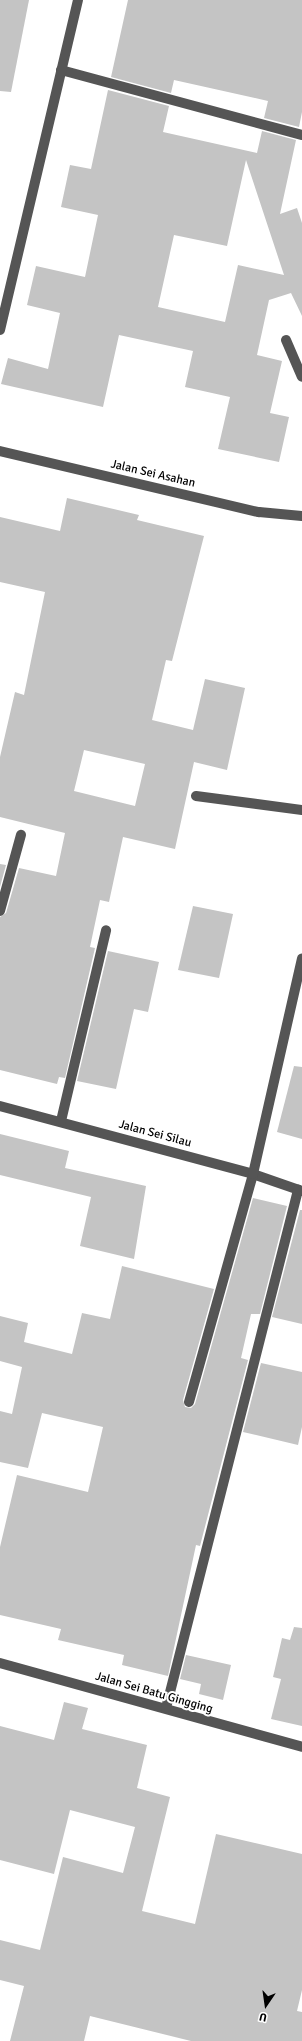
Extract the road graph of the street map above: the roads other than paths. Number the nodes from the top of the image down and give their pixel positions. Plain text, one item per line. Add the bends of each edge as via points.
1 (78, 0) edge
2 (61, 70) junction
3 (302, 135) edge
4 (0, 330) edge
5 (286, 340) dead end
6 (302, 377) edge
7 (0, 451) edge
8 (302, 516) edge
9 (196, 796) dead end
10 (302, 810) edge
11 (21, 835) dead end
12 (0, 911) edge
13 (106, 930) dead end
14 (302, 959) edge
15 (0, 1106) edge
16 (61, 1121) junction
17 (253, 1174) junction
18 (300, 1191) edge
19 (189, 1402) dead end
20 (0, 1663) edge
21 (166, 1708) junction
22 (302, 1747) edge

1 - 2 street
2 - 3 street
2 - 4 street
5 - 6 street
7 - 8 street, Jalan Sei Asahan via 259,512
9 - 10 street
11 - 12 street
13 - 16 street
14 - 17 street
15 - 16 street, Jalan Sei Silau
16 - 17 street, Jalan Sei Silau
17 - 18 street, Jalan Sei Silau
17 - 19 street
18 - 21 street
20 - 21 street, Jalan Sei Batu Gingging
21 - 22 street, Jalan Sei Batu Gingging

